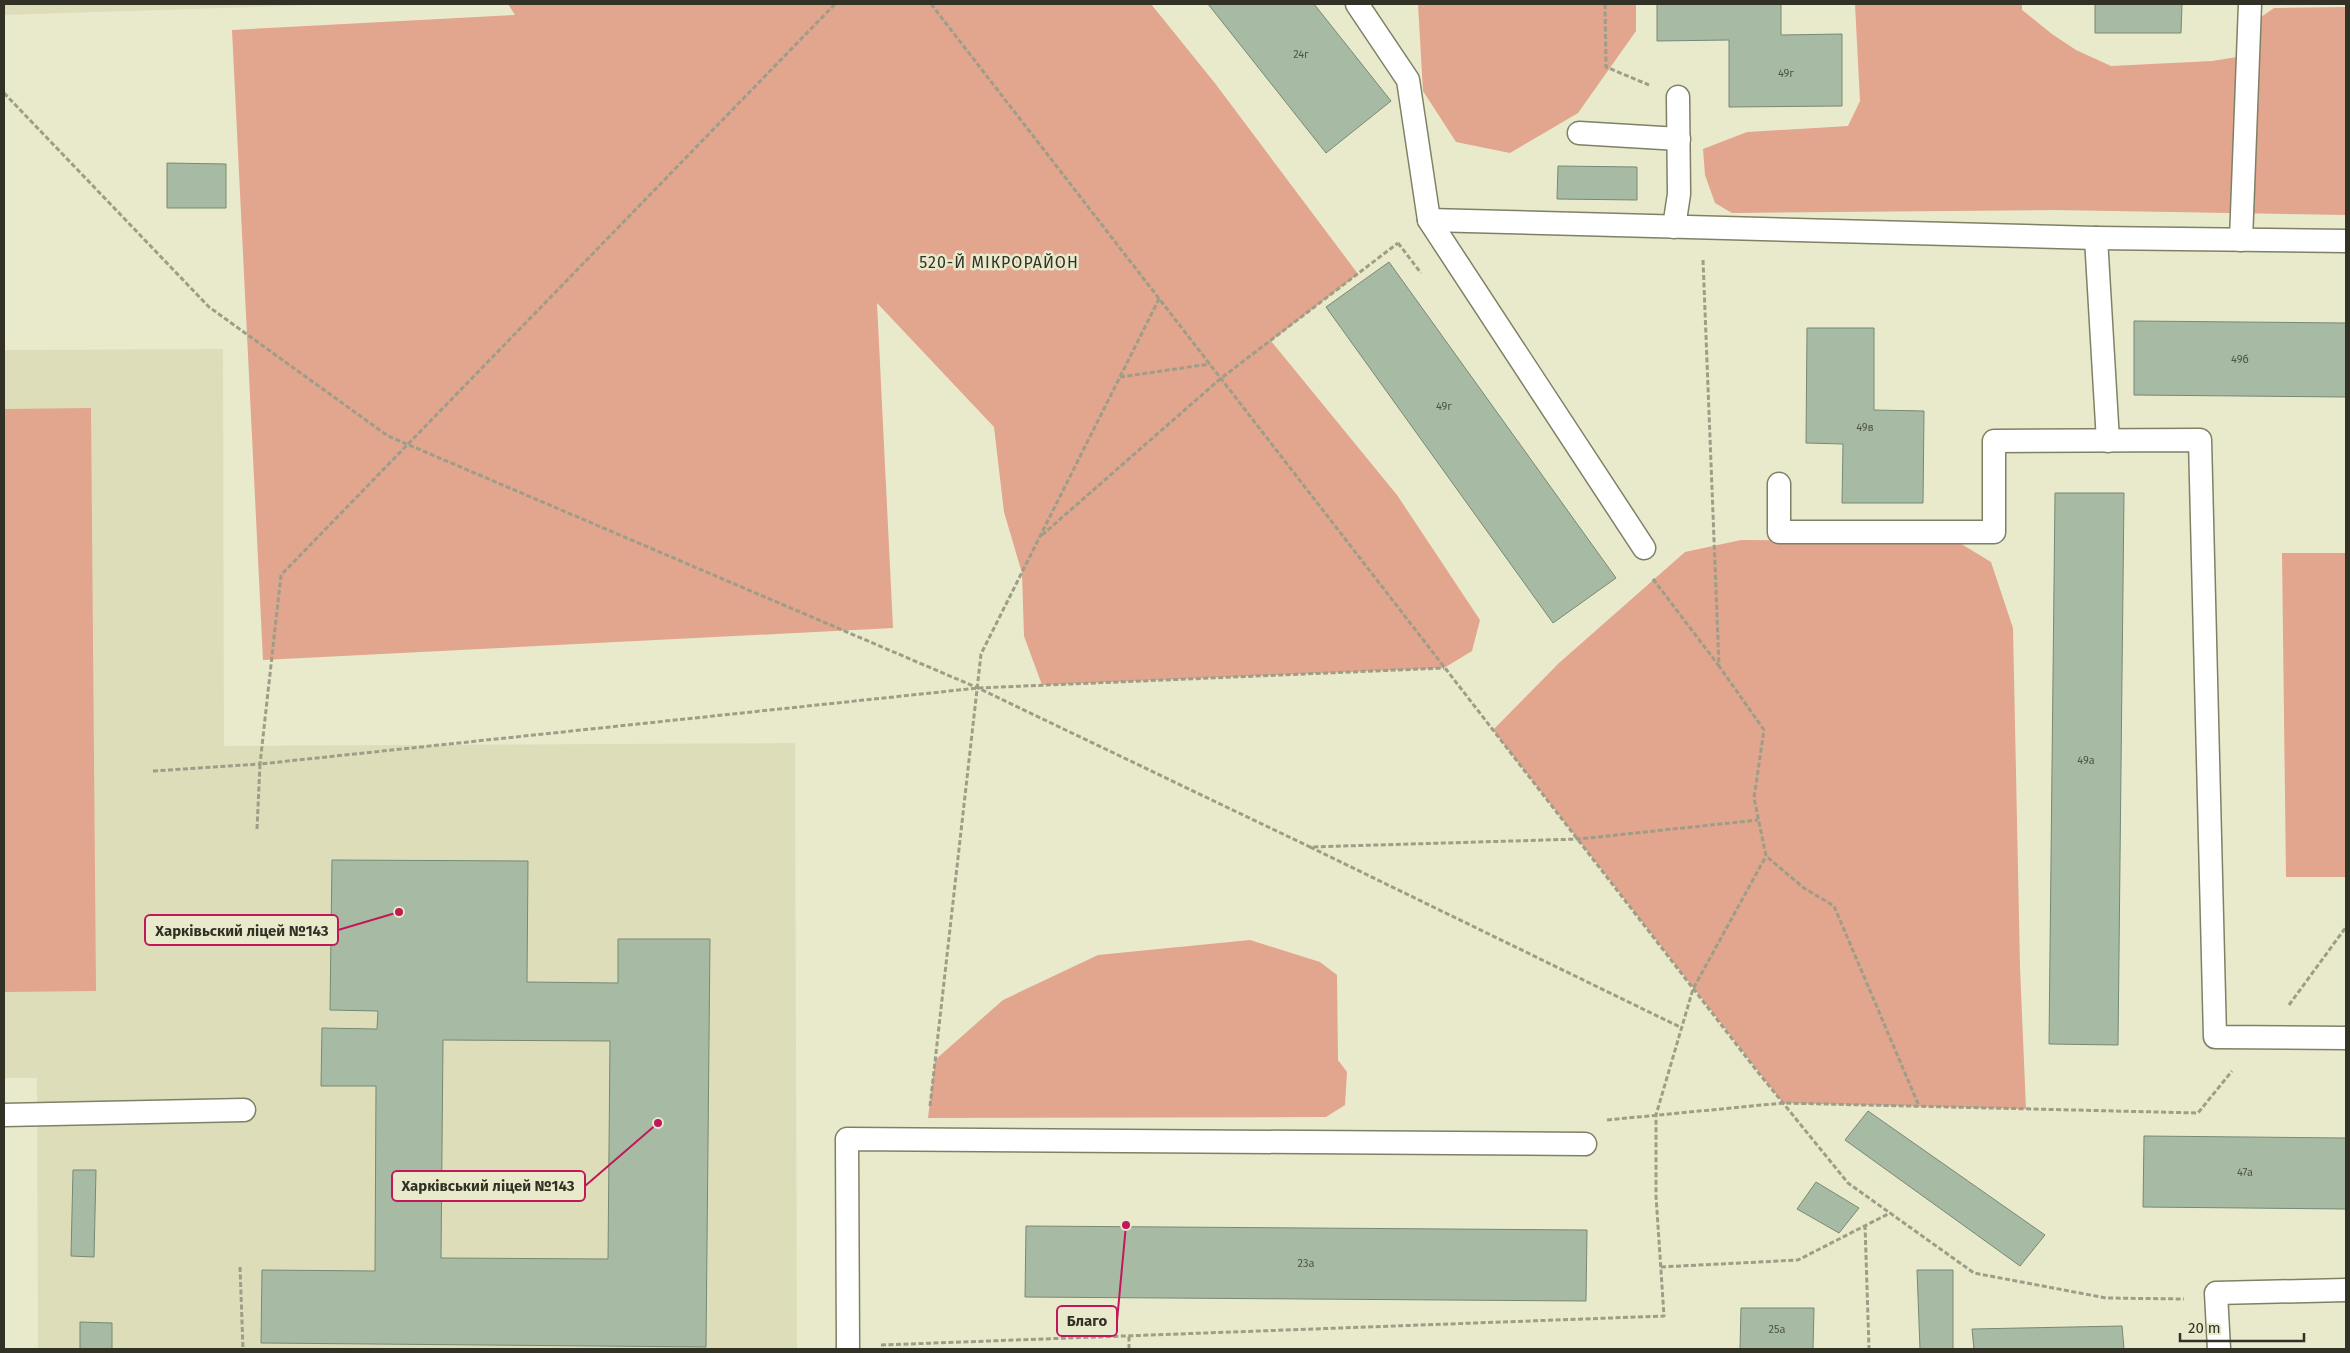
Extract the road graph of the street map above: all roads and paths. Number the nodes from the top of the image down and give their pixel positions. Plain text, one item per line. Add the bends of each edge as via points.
1 (835, 4) edge
2 (932, 4) edge
3 (1357, 4) edge
4 (1605, 4) edge
5 (2250, 4) edge
6 (4, 93) edge
7 (1678, 97) joint
8 (1579, 133) dead end
9 (1679, 139) junction
10 (1429, 220) junction
11 (1674, 227) junction
12 (1701, 227) junction
13 (2096, 238) junction
14 (2241, 240) junction
15 (2346, 241) edge
16 (1159, 299) junction
17 (1210, 364) junction
18 (1120, 377) junction
19 (1220, 379) junction
20 (2108, 441) junction
21 (408, 445) junction
22 (1779, 484) dead end
23 (1039, 538) junction
24 (1644, 548) dead end
25 (1444, 668) junction
26 (978, 688) junction
27 (260, 764) junction
28 (153, 771) dead end
29 (1758, 820) junction
30 (257, 830) dead end
31 (1579, 839) junction
32 (1310, 847) junction
33 (1766, 856) junction
34 (2346, 927) edge
35 (1693, 989) junction
36 (1682, 1028) junction
37 (2266, 1038) junction
38 (2346, 1038) edge
39 (1783, 1103) junction
40 (1918, 1106) junction
41 (244, 1110) dead end
42 (4, 1115) edge
43 (1656, 1115) junction
44 (1607, 1119) dead end
45 (926, 1140) junction
46 (1585, 1144) dead end
47 (1890, 1213) junction
48 (1866, 1225) junction
49 (1661, 1267) junction
50 (240, 1268) dead end
51 (2346, 1290) edge
52 (2216, 1293) junction
53 (1129, 1336) junction
54 (848, 1348) edge
55 (243, 1349) edge
56 (1129, 1349) edge
57 (1869, 1349) edge
58 (2219, 1349) edge

1 - 21 path
2 - 16 path
3 - 10 lane via 1408,80
4 - 7 path via 1606,67
5 - 14 lane
6 - 21 path via 209,307 388,436
7 - 9 lane
8 - 9 lane
9 - 11 lane via 1679,194
10 - 11 lane
10 - 19 path
10 - 24 lane
11 - 12 lane
12 - 13 lane
12 - 29 path via 1719,666 1764,730 1754,798
13 - 14 lane
13 - 20 lane
14 - 15 lane
16 - 17 path
16 - 18 path
17 - 18 path
17 - 19 path
18 - 23 path
19 - 23 path
19 - 25 path
20 - 22 lane via 1994,441 1994,532 1779,532
20 - 37 lane via 2200,440 2215,1037
21 - 26 path
21 - 27 path via 281,575
23 - 26 path via 981,654
25 - 26 path
25 - 31 path
26 - 27 path
26 - 32 path
26 - 45 path
27 - 28 path
27 - 30 path
29 - 31 path
29 - 33 path
31 - 32 path
31 - 35 path
32 - 36 path
33 - 35 path
33 - 40 path via 1804,888 1834,906
34 - 37 path
35 - 36 path
35 - 39 path
36 - 43 path
37 - 38 lane
37 - 40 path via 2236,1066 2198,1113
39 - 40 path
39 - 43 path
39 - 47 path via 1848,1183
41 - 42 lane
43 - 44 path
43 - 49 path via 1656,1196
45 - 46 lane
45 - 54 lane via 847,1139
47 - 48 path
47 - 52 path via 1974,1273 2106,1298 2195,1299
48 - 49 path via 1798,1260
48 - 57 path
49 - 53 path via 1664,1316
50 - 55 path
51 - 52 lane
52 - 58 lane
53 - 54 path
53 - 56 path

